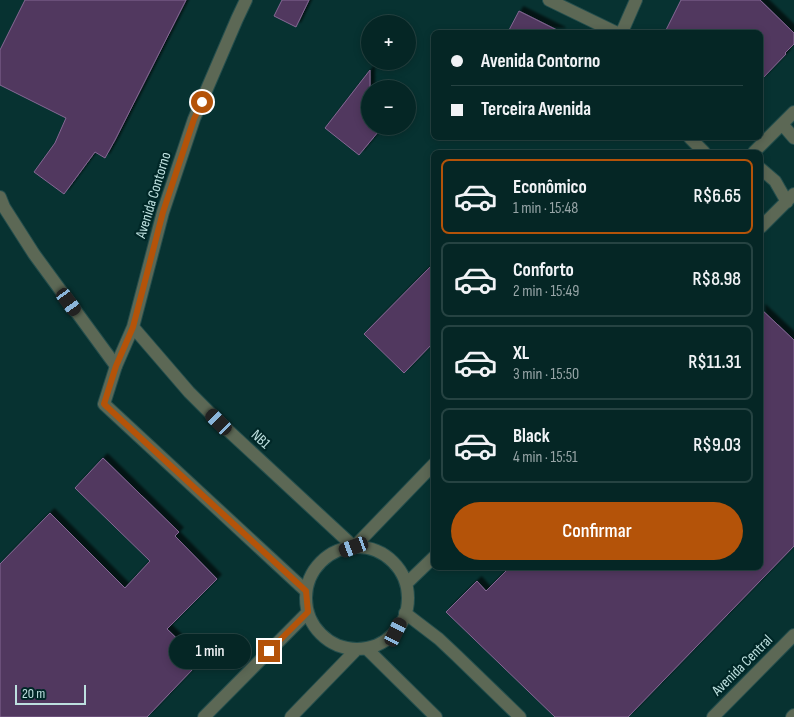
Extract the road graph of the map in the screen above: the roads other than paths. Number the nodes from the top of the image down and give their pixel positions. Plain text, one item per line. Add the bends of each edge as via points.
1 (246, 0) edge
2 (549, 0) edge
3 (636, 0) edge
4 (611, 30) edge
5 (623, 30) edge
6 (794, 112) edge
7 (782, 124) junction
8 (794, 138) edge
9 (692, 140) edge
10 (702, 150) edge
11 (756, 150) edge
12 (763, 171) edge
13 (0, 197) edge
14 (791, 198) edge
15 (763, 225) edge
16 (133, 327) junction
17 (116, 366) junction
18 (431, 467) edge
19 (354, 547) junction
20 (431, 560) edge
21 (407, 583) junction
22 (306, 591) junction
23 (308, 612) junction
24 (405, 613) junction
25 (794, 635) edge
26 (361, 649) junction
27 (204, 717) edge
28 (291, 717) edge
29 (436, 717) edge
30 (520, 717) edge
31 (713, 717) edge

1 - 16 street, Avenida Contorno via 194,119 163,212
2 - 4 street
3 - 5 street
6 - 7 street
7 - 8 street
7 - 11 street
9 - 10 street
12 - 14 street
13 - 17 street via 34,254
14 - 15 street
16 - 17 street, Avenida Contorno
16 - 19 street, NB1 via 219,422
17 - 22 street, Avenida Contorno via 104,404
18 - 19 street
19 - 21 street via 377,550 396,563
19 - 22 street via 328,556 318,565
20 - 21 street
21 - 24 street via 409,601
22 - 23 street
23 - 26 street via 325,639 340,647
23 - 27 street
24 - 26 street via 396,632 383,643
24 - 30 street via 458,656
25 - 31 street, Avenida Central
26 - 28 street
26 - 29 street

